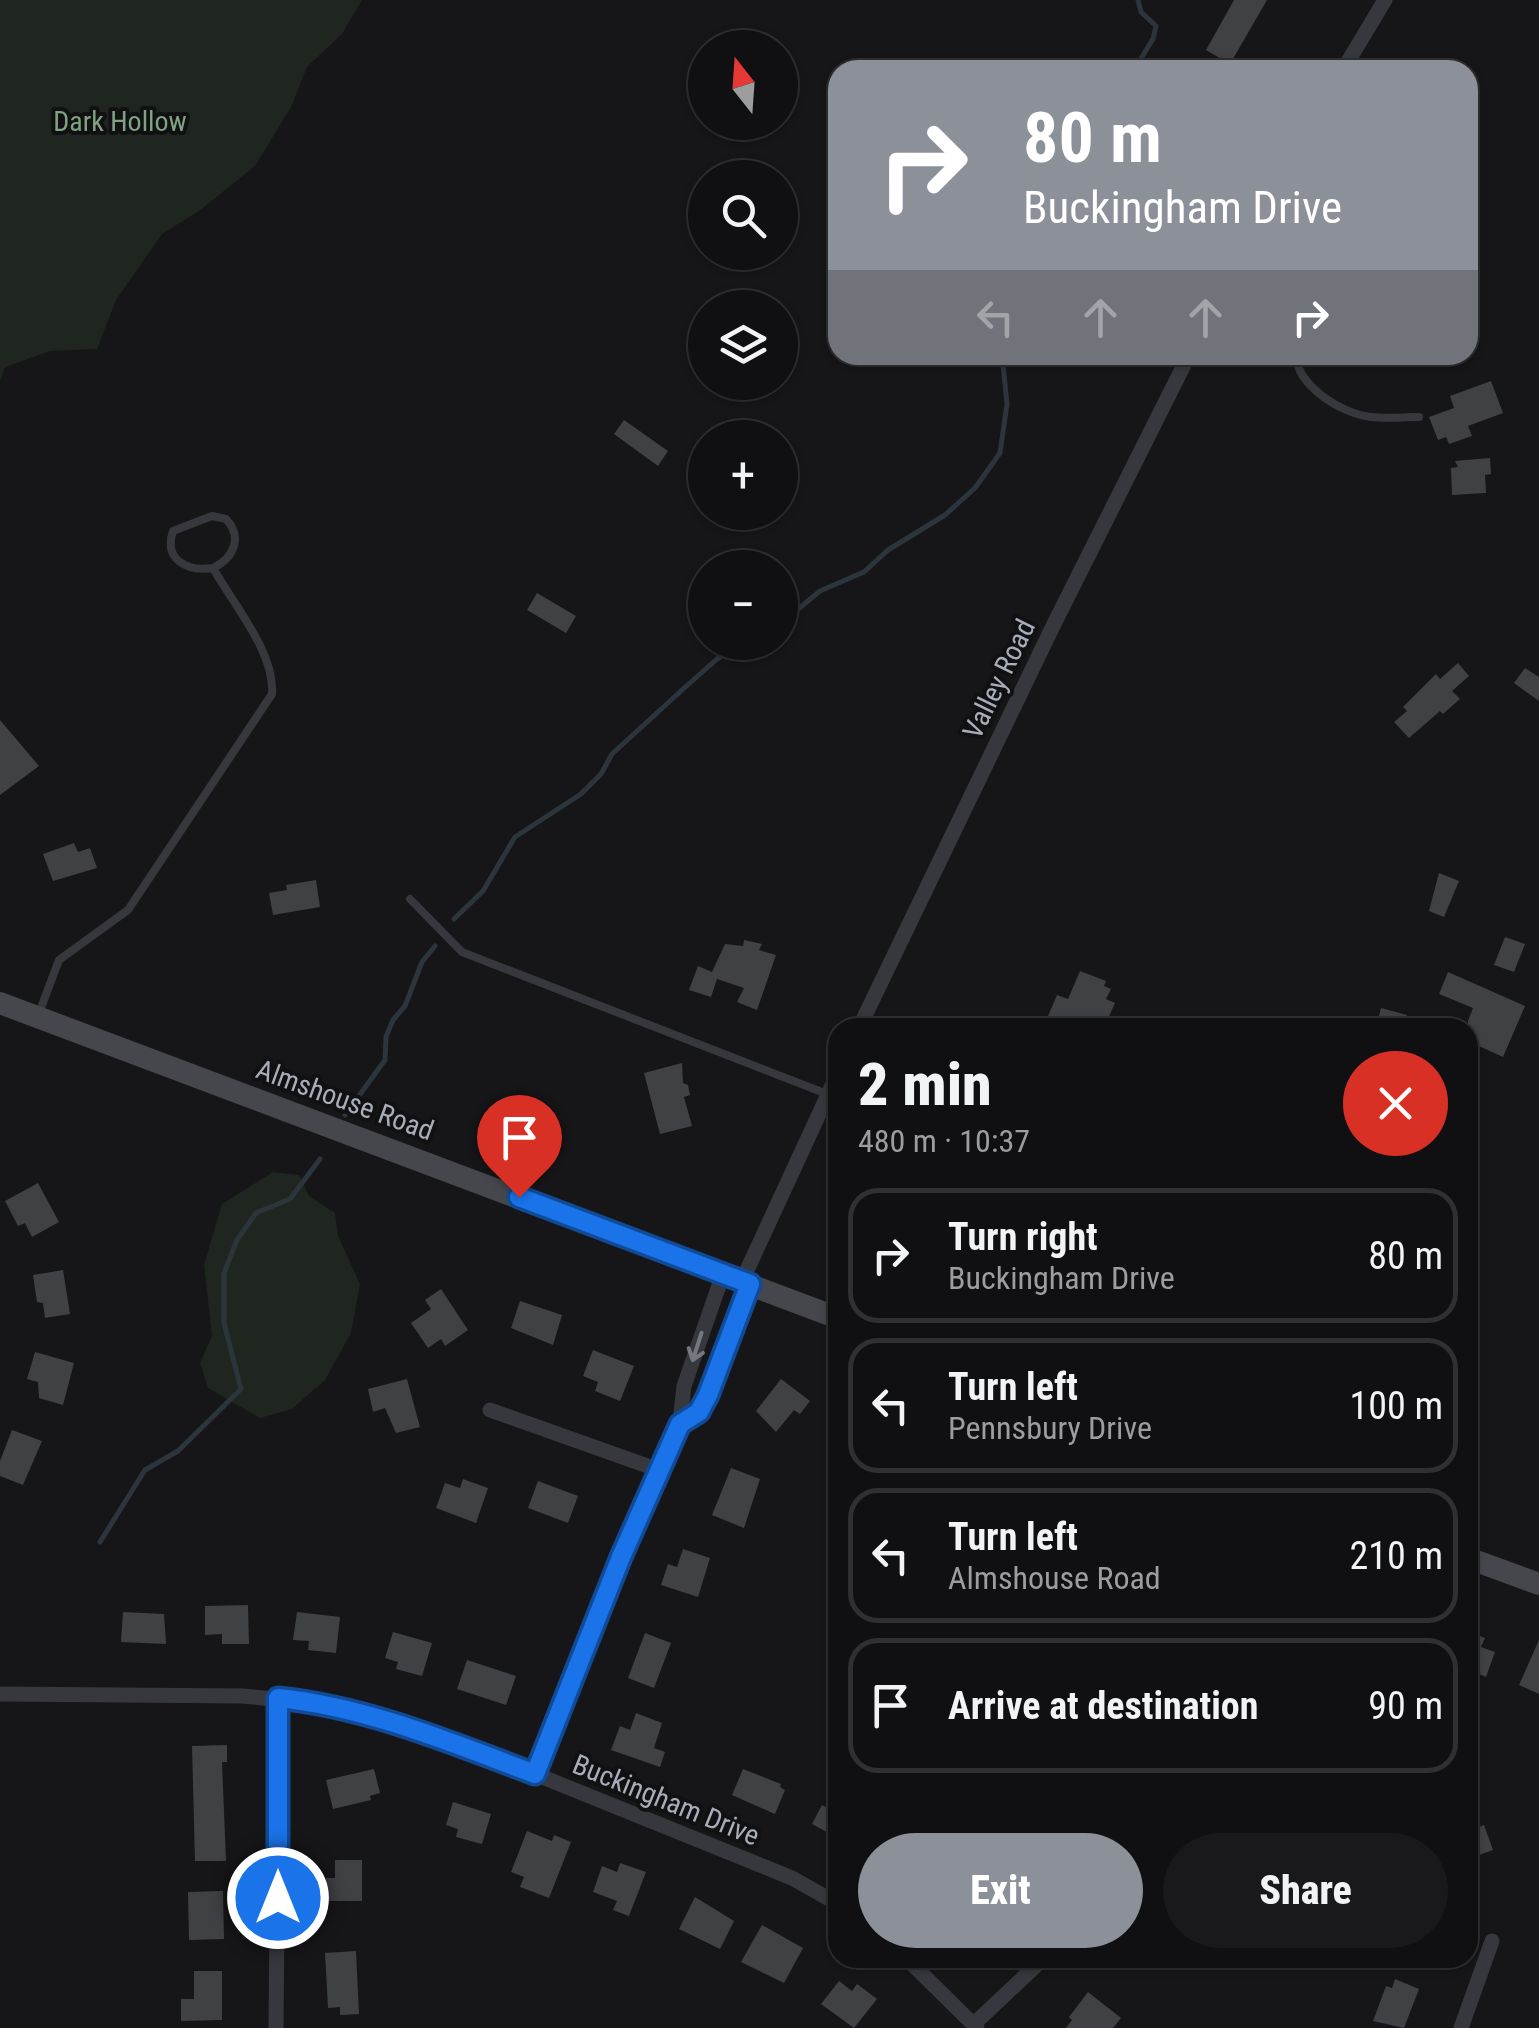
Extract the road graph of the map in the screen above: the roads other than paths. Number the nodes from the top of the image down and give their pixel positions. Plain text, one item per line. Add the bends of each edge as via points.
1 (1385, 0) edge
2 (1349, 60) edge
3 (1184, 365) edge
4 (1300, 365) edge
5 (1419, 416) dead end
6 (213, 568) junction
7 (410, 900) dead end
8 (0, 1003) edge
9 (38, 1017) junction
10 (870, 1018) edge
11 (827, 1094) joint
12 (738, 1280) junction
13 (828, 1314) edge
14 (490, 1410) dead end
15 (680, 1424) junction
16 (659, 1470) junction
17 (1478, 1562) edge
18 (1539, 1584) edge
19 (0, 1694) edge
20 (278, 1698) junction
21 (535, 1774) junction
22 (828, 1898) edge
23 (1492, 1940) dead end
24 (916, 1968) edge
25 (1034, 1968) edge
26 (975, 2026) edge
27 (276, 2028) edge
28 (1462, 2028) edge

1 - 2 street
3 - 10 street, Valley Road via 1045,641
4 - 5 lane via 1307,384 1367,418
6 - 6 lane via 182,564 172,551 173,531 212,516 226,519 235,544 228,560
6 - 9 lane via 269,663 272,694 128,910 59,960
7 - 11 lane via 462,952
8 - 9 main road, Almshouse Road
9 - 12 main road, Almshouse Road
11 - 12 street
12 - 13 main road, Almshouse Road
12 -> 15 street via 684,1386
12 - 15 street via 708,1395 699,1412
14 - 16 street
15 - 16 street
16 - 21 street
17 - 18 main road
19 - 20 street, Buckingham Drive
20 - 21 street, Buckingham Drive via 429,1734
20 - 27 street
21 - 22 street, Buckingham Drive
23 - 28 street
24 - 26 street
25 - 26 street

